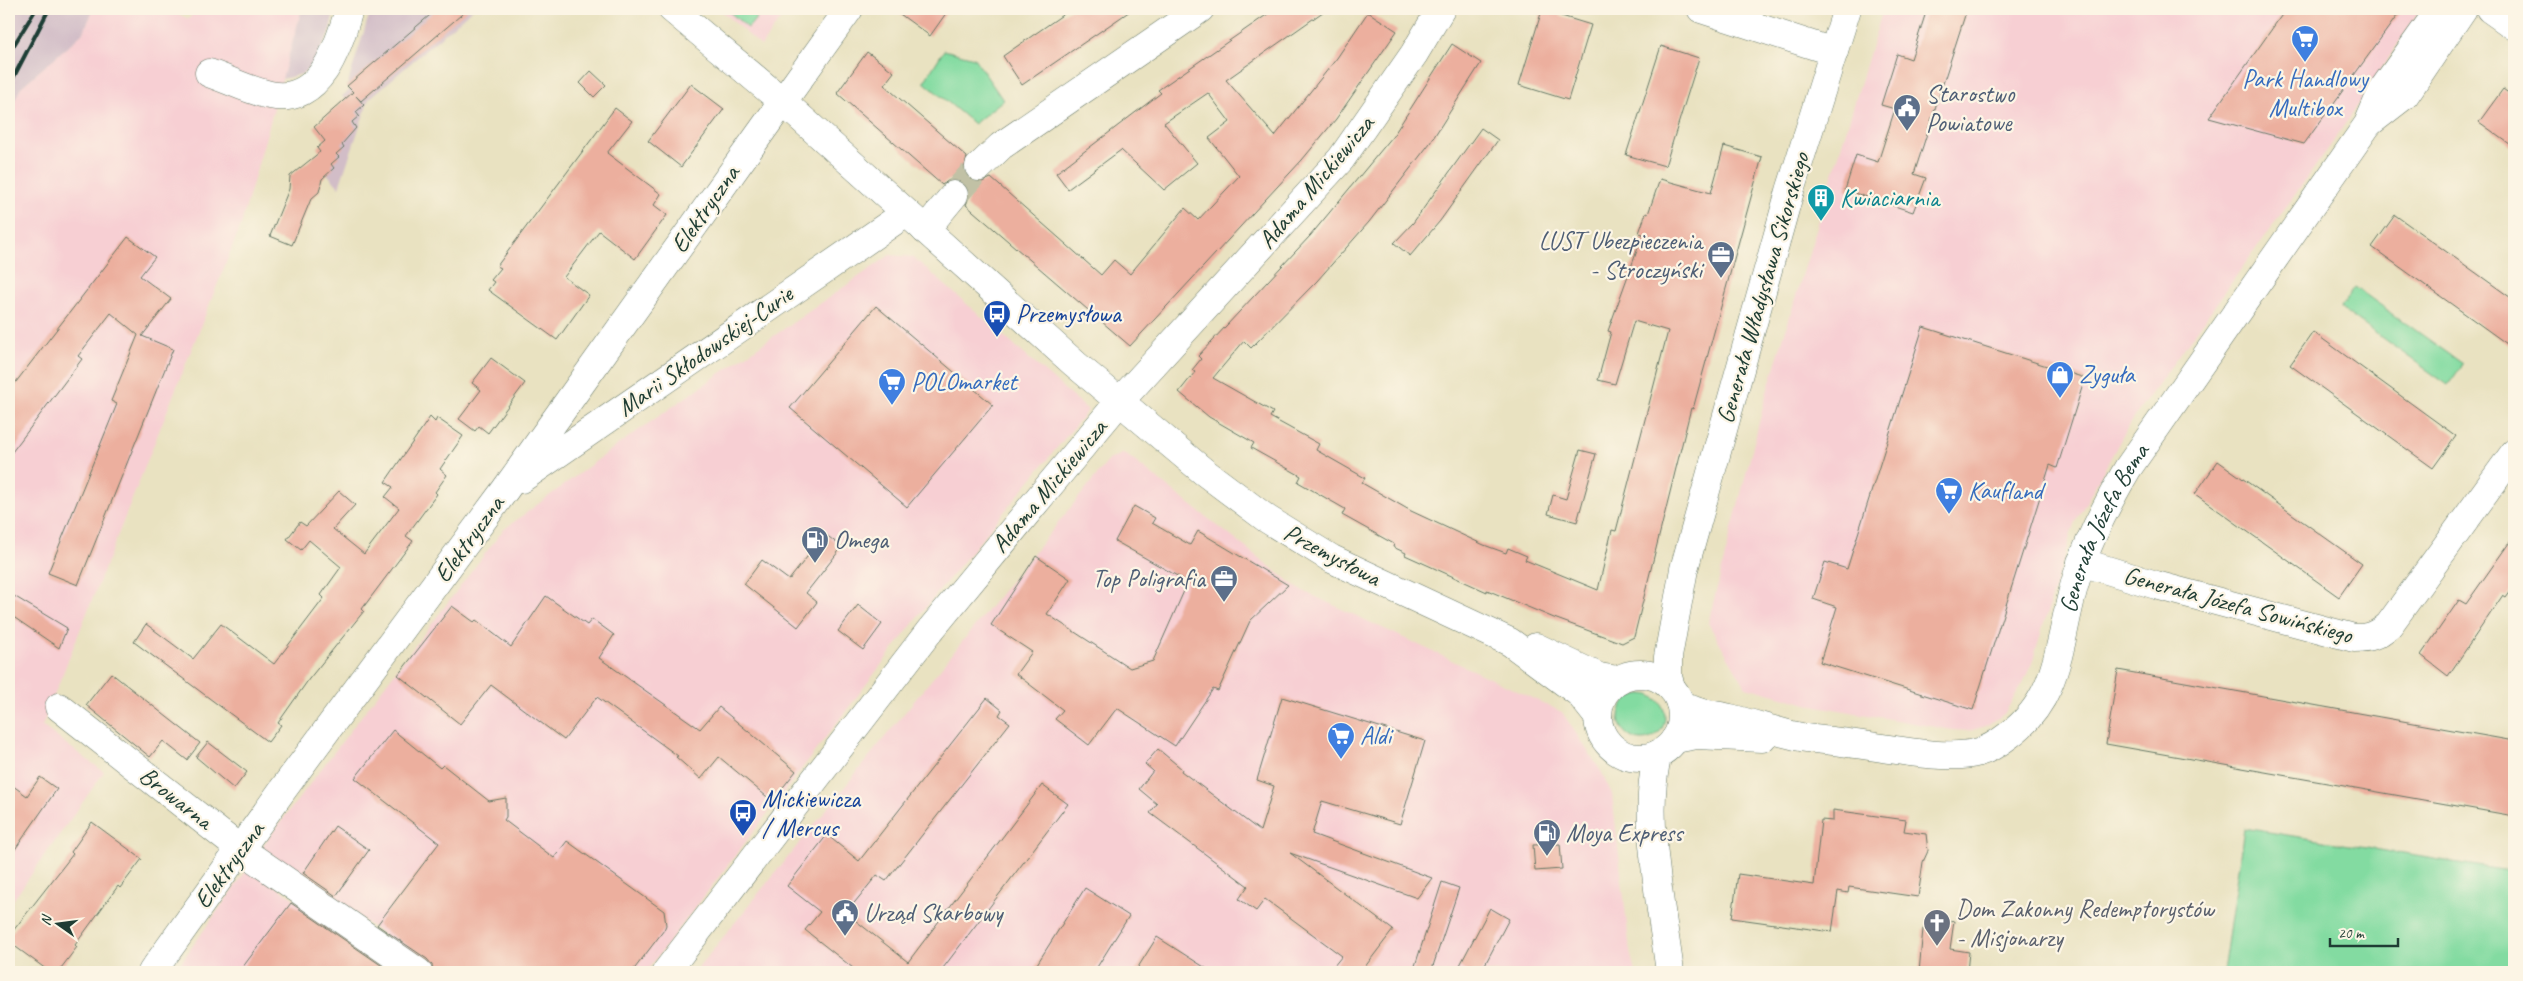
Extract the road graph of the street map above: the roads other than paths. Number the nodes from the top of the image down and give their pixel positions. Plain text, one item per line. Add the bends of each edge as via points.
1 (349, 9) edge
2 (672, 9) edge
3 (849, 9) edge
4 (1200, 9) edge
5 (1441, 9) edge
6 (1701, 9) edge
7 (1847, 9) edge
8 (2440, 9) edge
9 (2463, 9) edge
10 (2490, 9) edge
11 (2514, 26) edge
12 (1834, 52) junction
13 (209, 73) dead end
14 (782, 101) junction
15 (2368, 124) junction
16 (978, 166) tunnel mouth
17 (954, 195) tunnel mouth
18 (916, 222) junction
19 (1119, 402) junction
20 (2514, 453) edge
21 (505, 490) junction
22 (2082, 562) junction
23 (1684, 569) junction
24 (1510, 642) junction
25 (1629, 677) junction
26 (1675, 695) junction
27 (59, 706) dead end
28 (1598, 717) junction
29 (1793, 736) junction
30 (1666, 747) junction
31 (1619, 752) junction
32 (240, 850) junction
33 (1656, 873) junction
34 (152, 972) edge
35 (418, 972) edge
36 (666, 972) edge
37 (1670, 972) edge

1 - 13 street via 332,57 318,81 302,94 271,96
2 - 14 street, Przemysłowa
3 - 14 street, Elektryczna
4 - 16 street via 1001,146
5 - 19 street, Adama Mickiewicza via 1341,159
6 - 12 street
7 - 12 street, Generała Władysława Sikorskiego
8 - 15 street, Generała Józefa Bema via 2383,89
9 - 15 street, Generała Józefa Bema via 2404,95
10 - 11 street
12 - 23 street, Generała Władysława Sikorskiego via 1790,191
14 - 18 street, Przemysłowa
14 - 21 street, Elektryczna
15 - 22 street, Generała Józefa Bema via 2128,468 2104,510
17 - 18 street, Marii Skłodowskiej-Curie
18 - 19 street, Przemysłowa
18 - 21 street, Marii Skłodowskiej-Curie
19 - 24 street, Przemysłowa via 1203,472 1267,519 1332,559
19 - 36 street, Adama Mickiewicza via 928,633
20 - 22 street, Generała Józefa Sowińskiego via 2389,625 2379,634 2367,638 2354,638
21 - 32 street, Elektryczna
22 - 29 street, Generała Józefa Bema via 2070,596 2052,674 2040,705 2024,724 1999,743 1979,752 1950,755
23 - 25 street, Generała Władysława Sikorskiego via 1660,623 1651,654
23 - 26 street, Generała Władysława Sikorskiego via 1668,657 1668,677
24 - 25 street, Przemysłowa via 1540,649 1599,677
24 - 28 street, Przemysłowa via 1579,693
25 - 26 street via 1651,675
25 - 28 street via 1603,696
26 - 29 street, Generała Józefa Bema via 1695,711 1749,722
26 - 30 street via 1682,722
27 - 32 street, Browarna
28 - 31 street via 1604,737
29 - 30 street, Generała Józefa Bema via 1771,739 1696,735
30 - 31 street via 1638,758
30 - 33 street via 1652,787
31 - 33 street via 1632,776 1644,839
32 - 34 street, Elektryczna
32 - 35 street, Browarna
33 - 37 street

